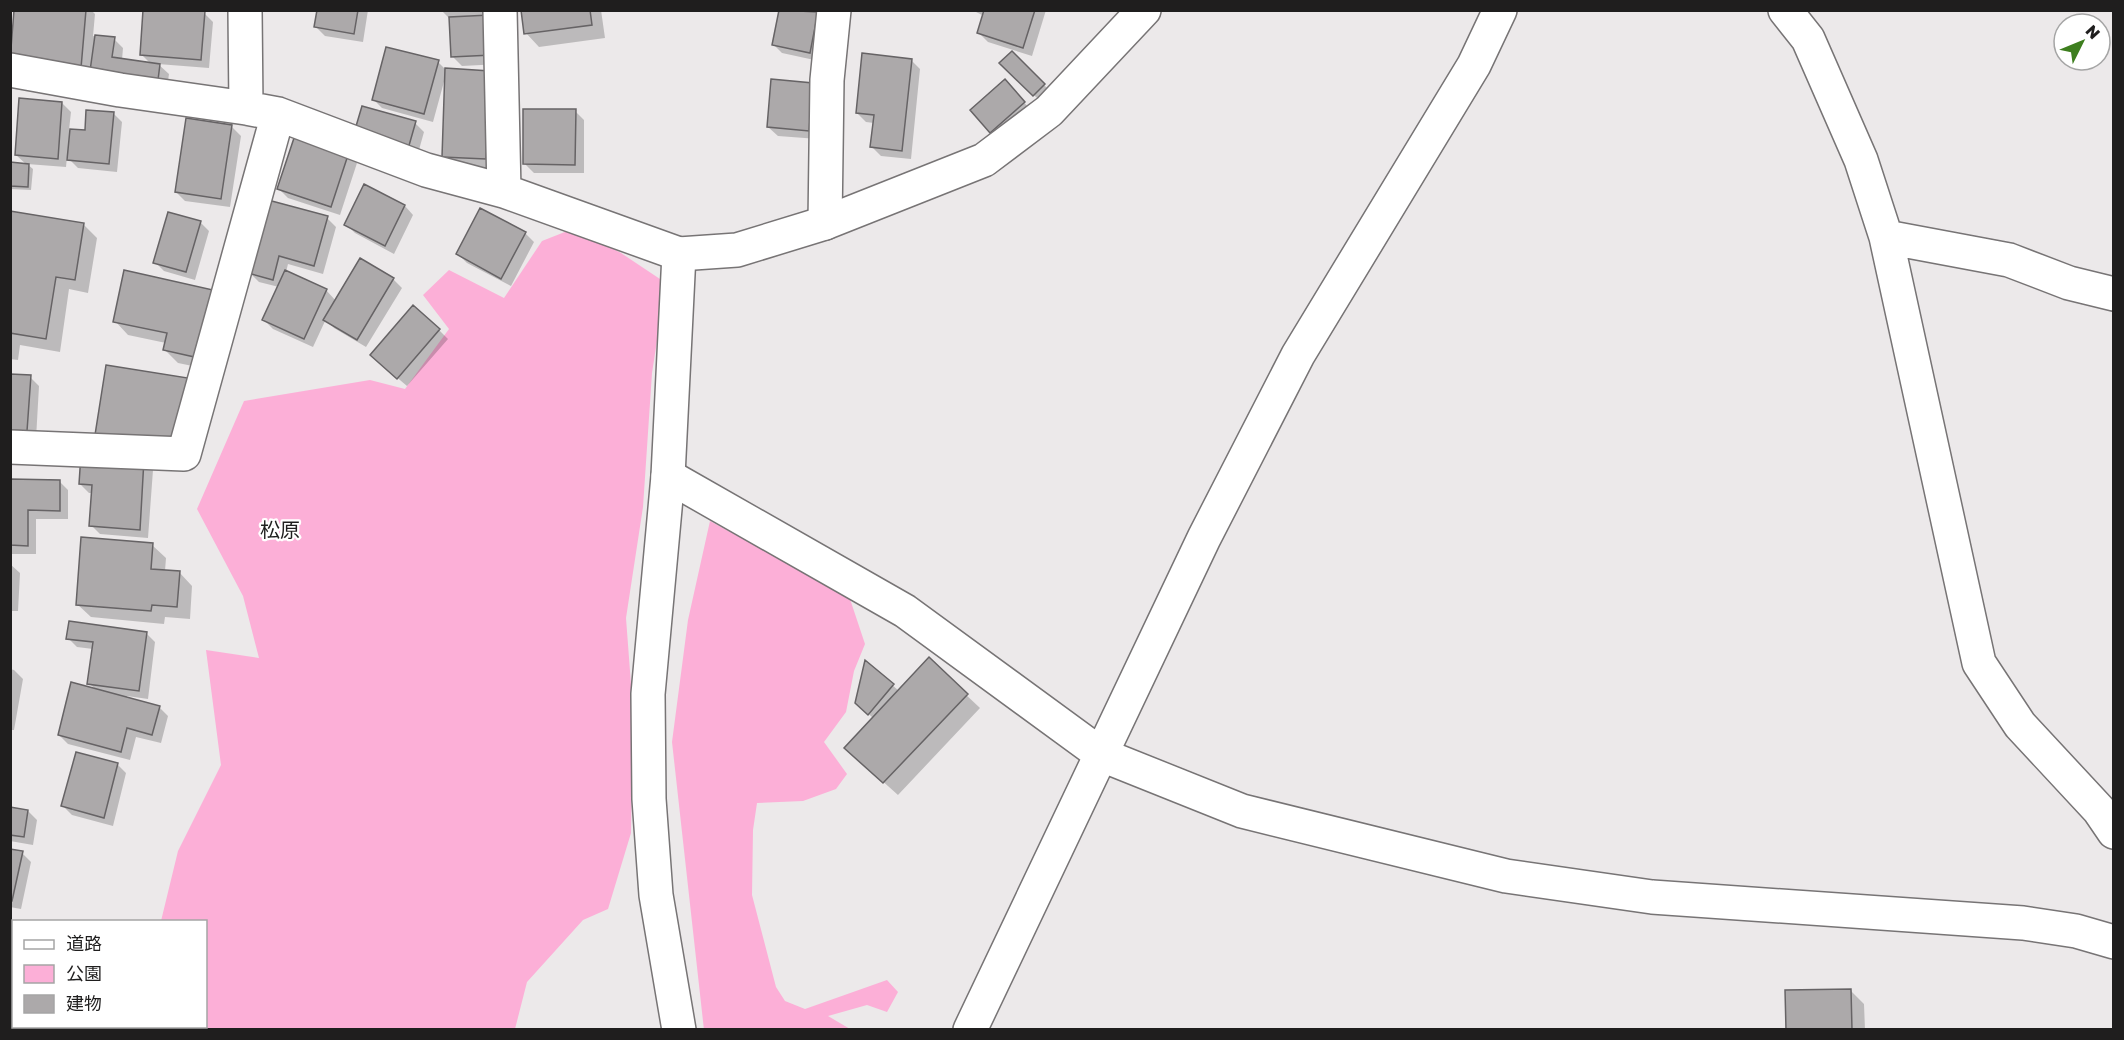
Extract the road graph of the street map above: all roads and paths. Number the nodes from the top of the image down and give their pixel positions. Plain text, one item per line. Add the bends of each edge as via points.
1 (245, 10) edge
2 (500, 10) edge
3 (834, 10) edge
4 (1144, 10) edge
5 (1500, 10) edge
6 (1785, 10) edge
7 (10, 70) edge
8 (246, 108) junction
9 (278, 114) junction
10 (504, 191) junction
11 (825, 223) junction
12 (1886, 237) junction
13 (679, 254) junction
14 (2114, 294) edge
15 (10, 447) edge
16 (668, 476) junction
17 (1102, 755) junction
18 (2114, 832) edge
19 (2114, 942) edge
20 (680, 1029) edge
21 (970, 1029) edge

1 - 8 street
2 - 10 street
3 - 11 street via 827,80
4 - 11 street via 1049,111 984,160
5 - 17 street via 1474,65 1298,355 1204,538
6 - 12 street via 1808,39 1861,160
7 - 8 street
8 - 9 street
9 - 10 street via 426,170
9 - 15 street via 184,454
10 - 13 street
11 - 13 street via 737,250
12 - 14 street via 2009,260 2069,283
12 - 18 street via 1979,663 2020,725 2099,810
13 - 16 street
16 - 17 street via 905,611
16 - 20 street via 648,694 649,799 656,895
17 - 19 street via 1242,811 1506,876 1652,897 2023,923 2076,931
17 - 21 street

